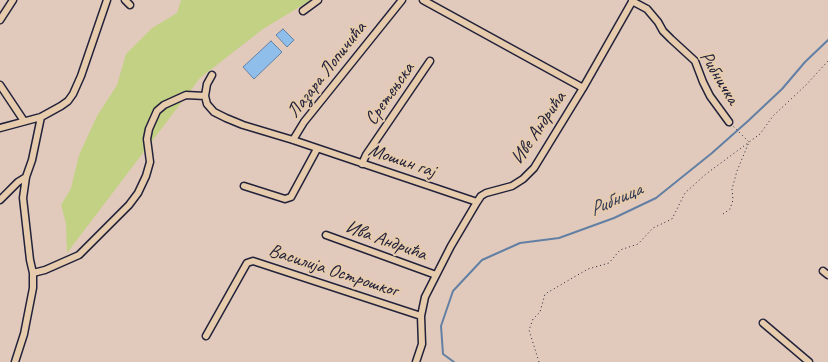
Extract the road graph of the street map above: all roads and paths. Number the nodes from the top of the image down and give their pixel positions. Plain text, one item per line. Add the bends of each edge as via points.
1 (13, 0) edge
2 (107, 0) edge
3 (318, 0) edge
4 (402, 0) edge
5 (423, 0) edge
6 (631, 1) edge
7 (304, 11) dead end
8 (0, 20) edge
9 (430, 61) dead end
10 (828, 61) edge
11 (212, 75) dead end
12 (0, 85) edge
13 (583, 88) junction
14 (205, 96) junction
15 (40, 118) junction
16 (24, 121) junction
17 (729, 122) joint
18 (0, 128) edge
19 (293, 140) junction
20 (749, 142) junction
21 (317, 148) junction
22 (362, 164) junction
23 (26, 177) junction
24 (244, 186) dead end
25 (0, 200) edge
26 (477, 202) junction
27 (723, 214) dead end
28 (326, 235) dead end
29 (33, 273) junction
30 (436, 275) junction
31 (421, 316) junction
32 (763, 322) dead end
33 (206, 336) dead end
34 (15, 362) edge
35 (416, 362) edge
36 (539, 362) edge
37 (809, 362) edge

1 - 8 street
2 - 15 street via 73,94 61,106
3 - 7 street
4 - 19 street, Лазара Лопичића via 304,122
5 - 13 street
6 - 13 street, Иве Андрића
6 - 17 street, Рибничка via 647,9 663,31 695,61 710,96
9 - 22 street, Сретењска
10 - 20 path via 773,116 760,134
11 - 14 street
12 - 16 street
13 - 26 street, Иве Андрића via 534,168 512,186 486,193
14 - 19 street, Мошин гај via 207,104 214,112 243,125
14 - 29 street via 186,95 164,105 158,111 147,139 150,162 146,176 129,205 78,255
15 - 16 street
15 - 23 street
16 - 18 street
17 - 20 path
19 - 21 street, Мошин гај
20 - 27 path via 737,171 730,209
20 - 36 path via 685,193 672,219 653,228 638,244 620,250 609,263 588,269 545,294 540,312 533,319 529,330
21 - 22 street, Мошин гај
21 - 24 street via 291,196 285,199
22 - 26 street, Мошин гај
23 - 25 street
23 - 29 street via 24,212
26 - 30 street, Иве Андрића
28 - 30 street, Ива Андрића
29 - 34 street via 33,288 24,334
30 - 31 street, Иве Андрића via 425,296
31 - 33 street, Василија Острошког via 253,261 247,263
31 - 35 street, Иве Андрића via 422,344
32 - 37 street

